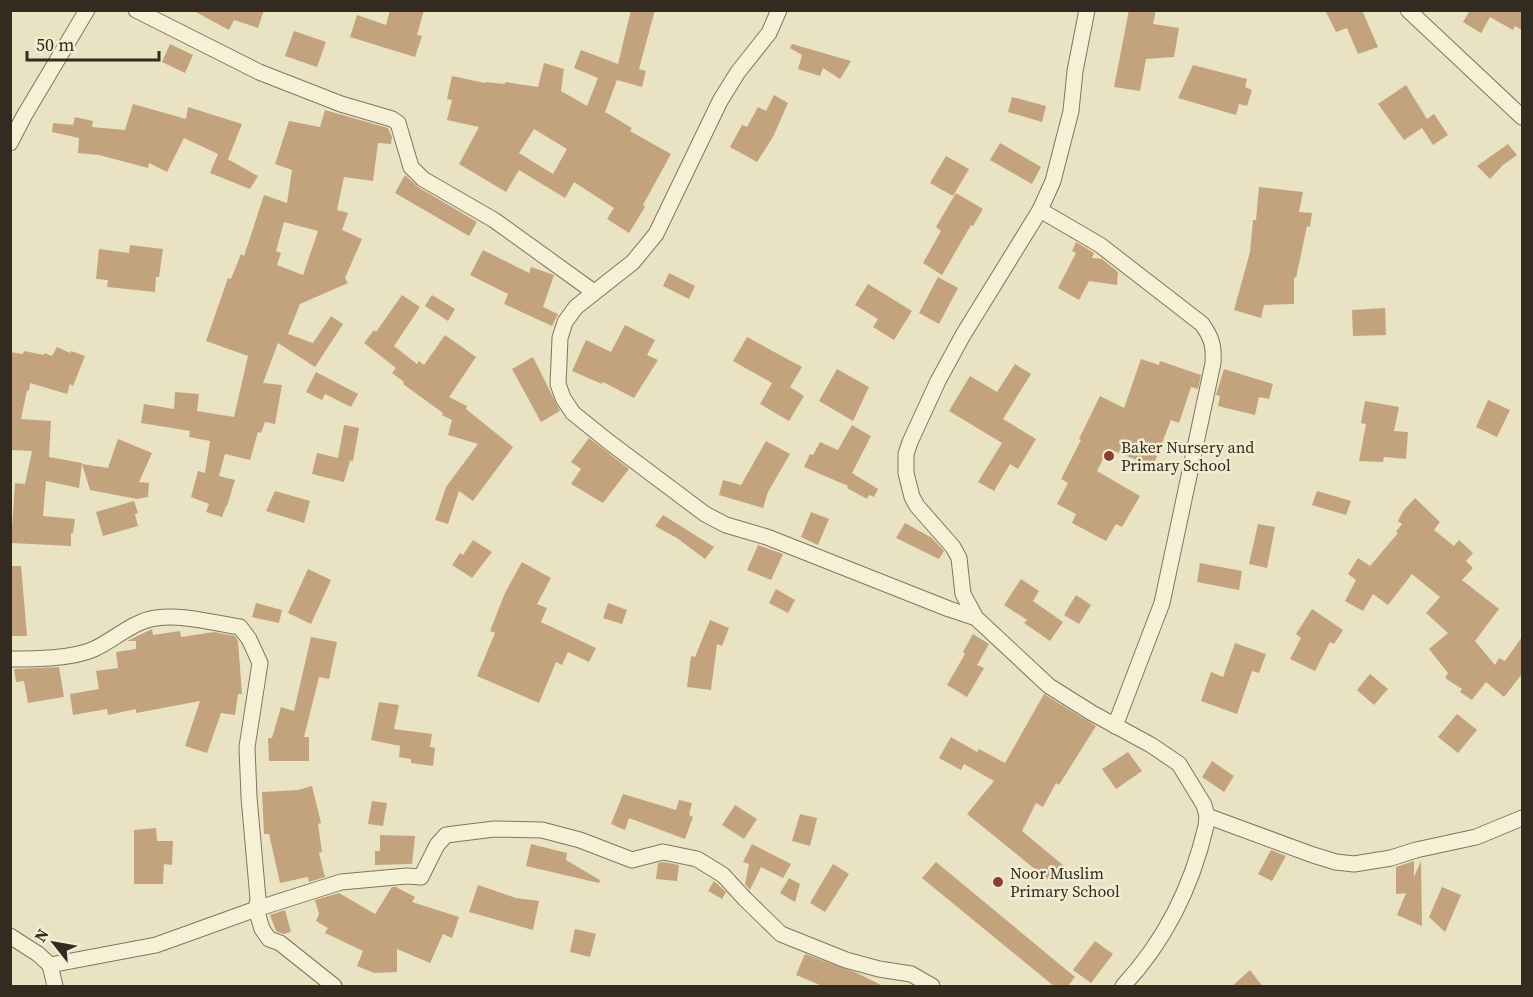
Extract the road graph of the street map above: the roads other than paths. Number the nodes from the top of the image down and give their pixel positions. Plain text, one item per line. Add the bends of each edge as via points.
1 (87, 10) edge
2 (136, 10) edge
3 (779, 10) edge
4 (1087, 10) edge
5 (1408, 10) edge
6 (1522, 117) edge
7 (10, 143) edge
8 (1040, 210) junction
9 (594, 292) junction
10 (976, 618) junction
11 (10, 659) edge
12 (1115, 726) junction
13 (1207, 816) junction
14 (1522, 818) edge
15 (256, 909) junction
16 (10, 936) edge
17 (50, 965) junction
18 (55, 987) edge
19 (334, 987) edge
20 (932, 987) edge
21 (1123, 987) edge

1 - 7 street
2 - 9 street via 259,72 392,119 398,123 411,166 423,179 494,220
3 - 9 street via 769,33 720,101 657,234 633,262
4 - 8 street via 1069,121 1053,181
5 - 6 street
8 - 10 street via 945,368 906,454 912,497 959,558 963,594
8 - 12 street via 1113,254 1202,324 1214,346 1162,603
9 - 10 street via 576,307 560,338 558,384 562,398 573,412 662,483 726,525 767,537
10 - 12 street via 1049,686
11 - 15 street via 92,650 137,624 156,618 240,627 260,663 248,747
12 - 13 street via 1179,764
13 - 14 street via 1313,855 1354,864 1476,837
13 - 21 street via 1194,869 1174,913 1144,963
15 - 17 street via 156,945
15 - 19 street via 269,939 280,943
15 - 20 street via 342,882 421,877 446,835 494,829 542,830 632,860 663,852 697,859 723,875 781,934 846,960 911,974
16 - 17 street
17 - 18 street

